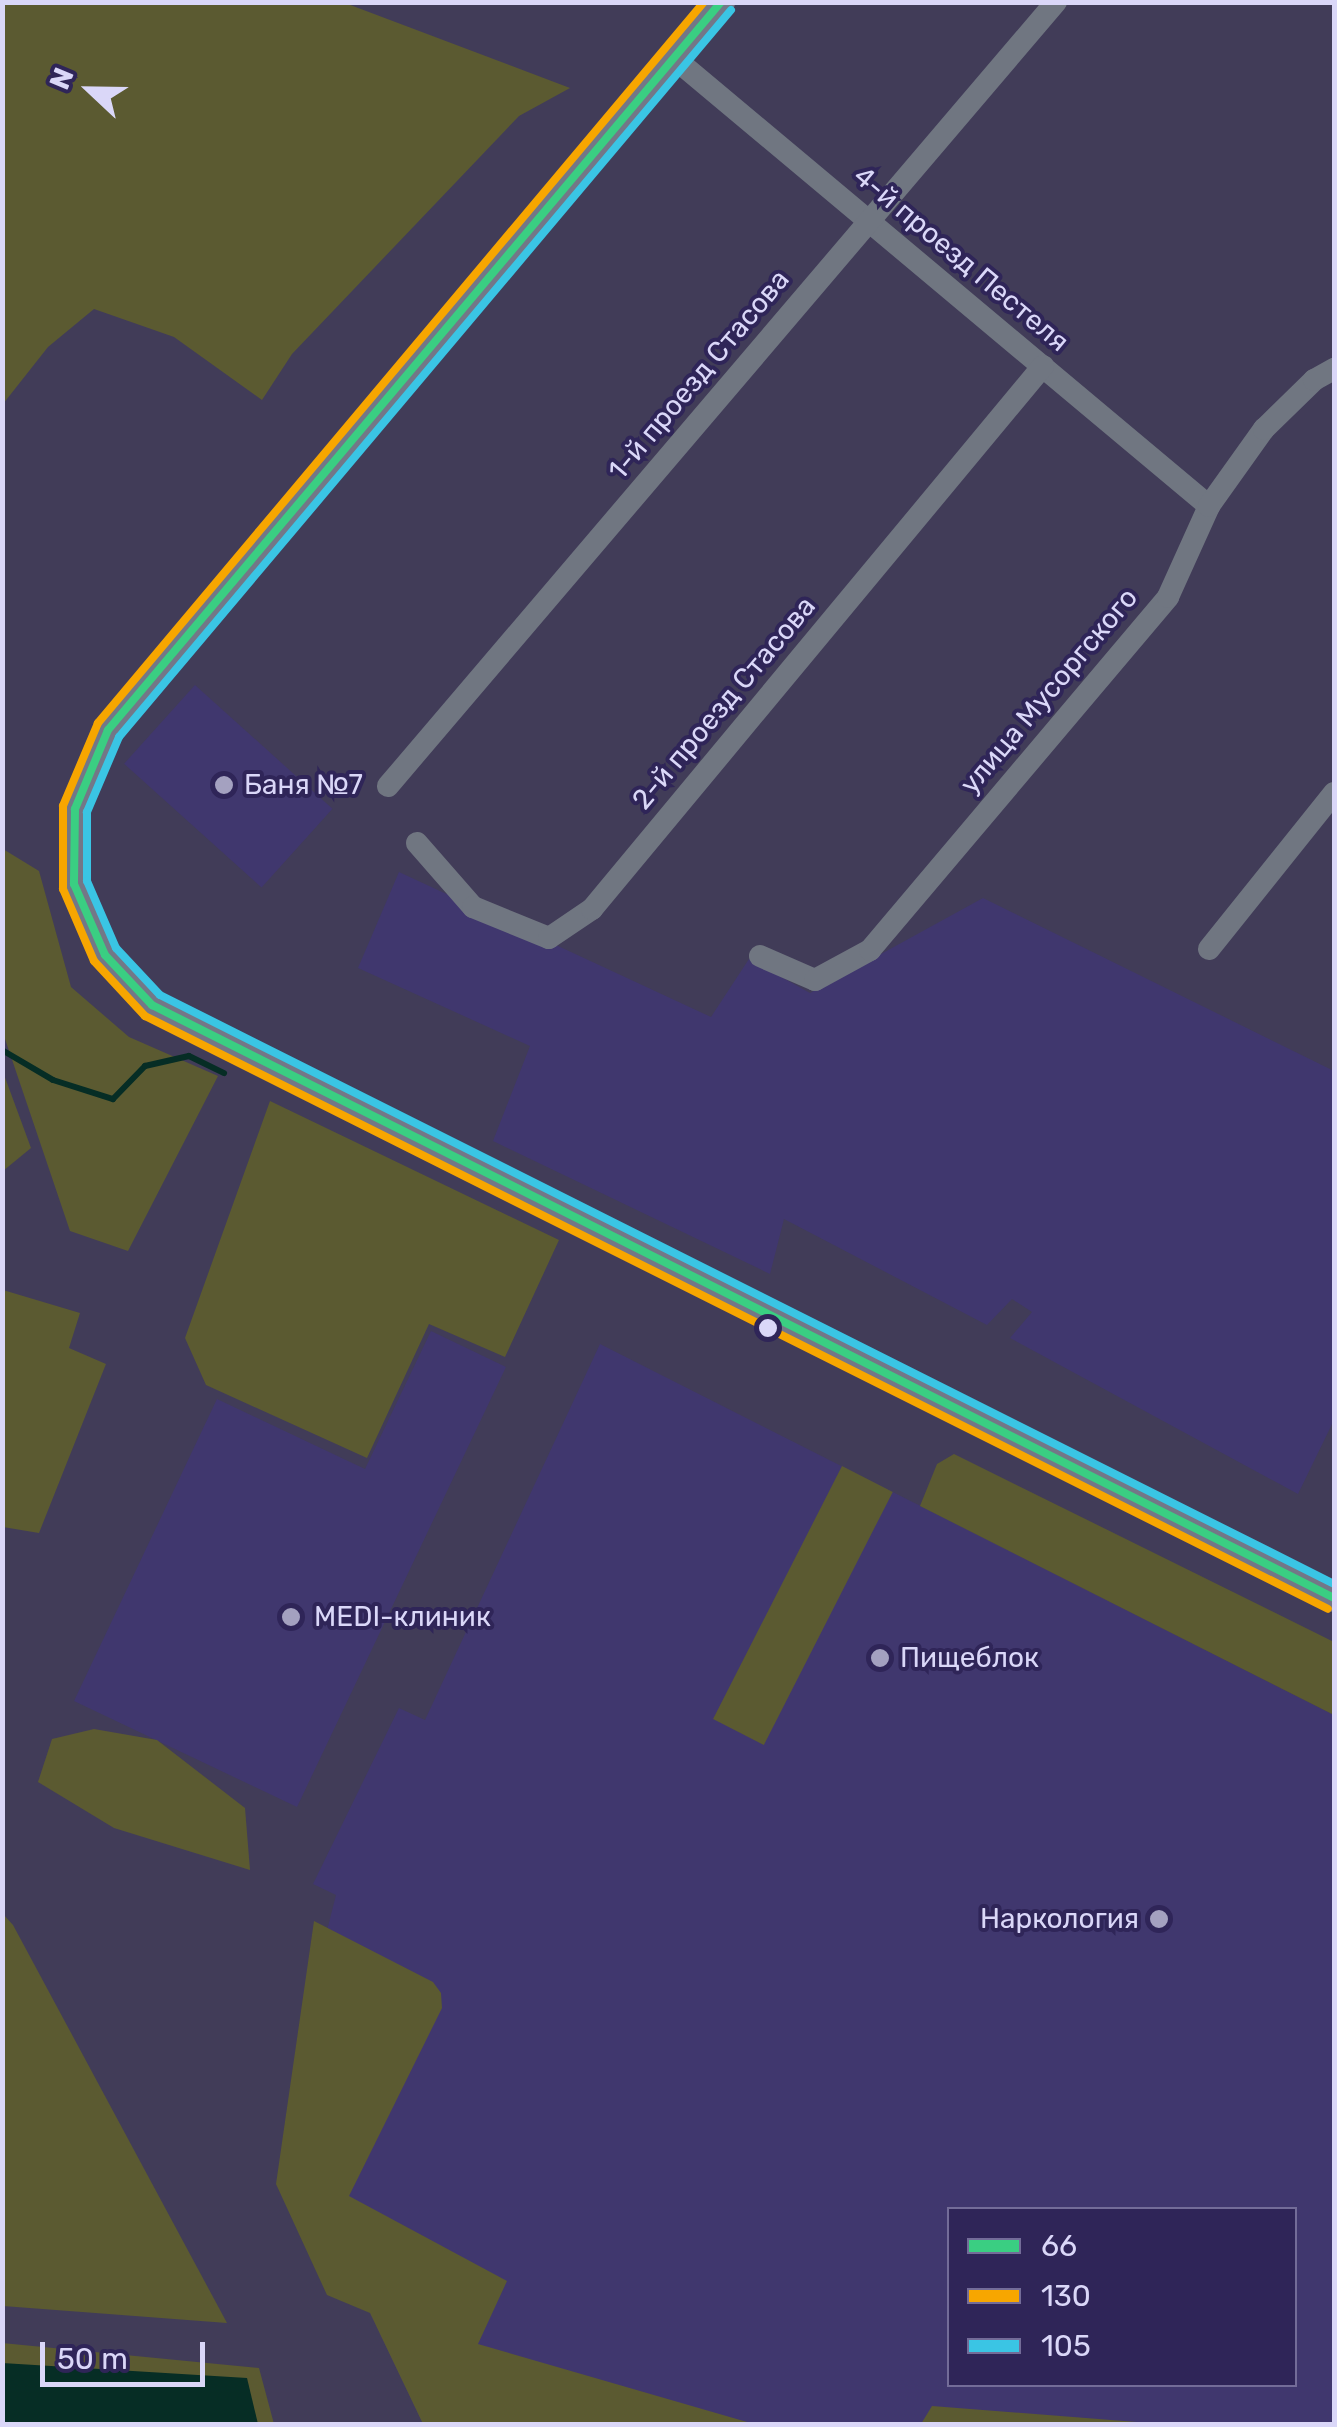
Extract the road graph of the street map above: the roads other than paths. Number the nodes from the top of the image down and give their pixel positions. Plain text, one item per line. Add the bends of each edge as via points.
1 (720, 2) edge
2 (1056, 2) edge
3 (674, 58) junction
4 (869, 221) junction
5 (1043, 366) junction
6 (1334, 369) edge
7 (1210, 506) junction
8 (388, 786) dead end
9 (1334, 793) edge
10 (417, 843) dead end
11 (1208, 950) dead end
12 (760, 956) dead end
13 (1334, 1598) edge

1 - 3 main road
2 - 4 street, 1-й проезд Стасова
3 - 4 street, 4-й проезд Пестеля
3 - 13 main road via 108,730 75,809 74,884 105,955 152,1005
4 - 5 street, 4-й проезд Пестеля
4 - 8 street, 1-й проезд Стасова
5 - 7 street, 4-й проезд Пестеля
5 - 10 street, 2-й проезд Стасова via 592,909 549,938 473,907
6 - 7 street, улица Мусоргского via 1284,406
7 - 12 street, улица Мусоргского via 1168,597 870,950 815,980
9 - 11 street

